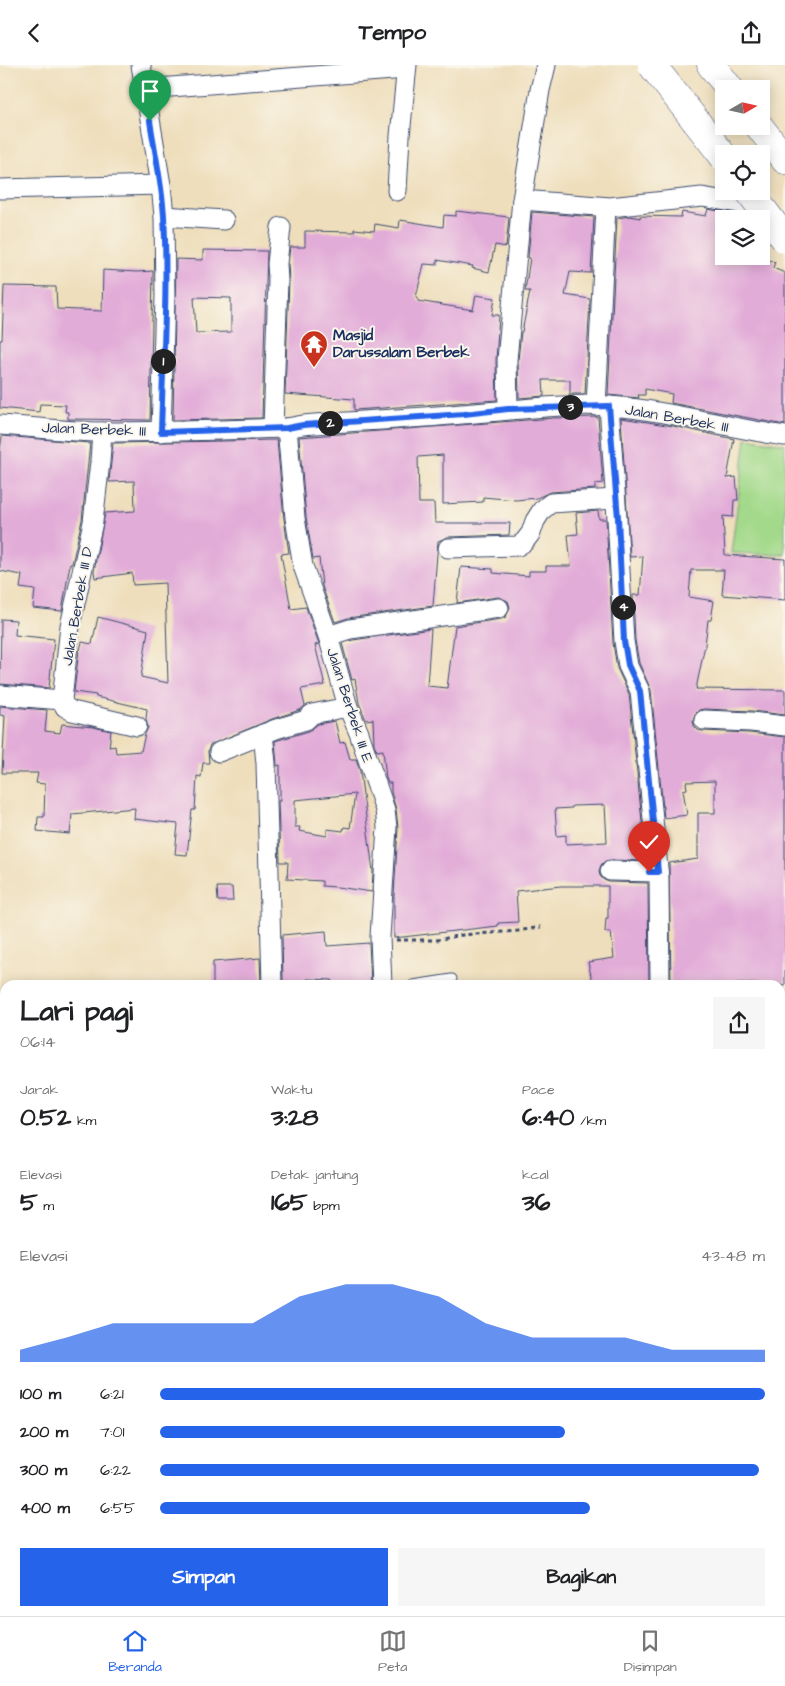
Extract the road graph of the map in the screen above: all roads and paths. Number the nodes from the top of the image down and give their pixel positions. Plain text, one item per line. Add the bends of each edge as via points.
1 (141, 65) edge
2 (546, 65) edge
3 (641, 65) edge
4 (652, 65) edge
5 (664, 65) edge
6 (711, 65) edge
7 (407, 67) edge
8 (723, 80) edge
9 (145, 89) junction
10 (766, 135) edge
11 (715, 146) edge
12 (785, 160) edge
13 (161, 185) junction
14 (0, 189) edge
15 (397, 191) dead end
16 (522, 200) junction
17 (756, 200) edge
18 (606, 207) junction
19 (164, 216) junction
20 (224, 220) dead end
21 (785, 222) edge
22 (281, 227) dead end
23 (785, 239) edge
24 (602, 406) junction
25 (508, 409) junction
26 (0, 425) edge
27 (280, 428) junction
28 (102, 432) junction
29 (161, 432) junction
30 (785, 436) edge
31 (615, 499) junction
32 (448, 548) dead end
33 (499, 608) dead end
34 (328, 636) junction
35 (0, 695) edge
36 (62, 700) junction
37 (348, 707) junction
38 (704, 720) dead end
39 (136, 726) dead end
40 (785, 726) edge
41 (263, 734) junction
42 (219, 752) dead end
43 (610, 871) dead end
44 (658, 872) junction
45 (541, 927) dead end
46 (380, 937) junction
47 (452, 979) dead end
48 (272, 980) edge
49 (382, 980) edge
50 (446, 980) edge
51 (660, 980) edge

1 - 9 street
2 - 16 street
3 - 5 street via 650,76
4 - 11 highway, bridge
6 - 8 highway
7 - 9 street
7 - 15 street
9 - 13 street
10 - 12 highway
13 - 14 street
13 - 19 street
16 - 18 street
16 - 25 street via 507,360
17 - 23 highway, bridge
18 - 21 street via 702,197 738,203
18 - 24 street
19 - 20 street
19 - 29 street
22 - 27 street, Jalan Berbek III E via 277,265
24 - 25 street, Jalan Berbek III
24 - 30 street, Jalan Berbek III via 662,413
24 - 31 street
25 - 27 street, Jalan Berbek III
26 - 28 street, Jalan Berbek III
27 - 29 street, Jalan Berbek III
27 - 34 street, Jalan Berbek III E via 303,566
28 - 29 street, Jalan Berbek III
28 - 36 street, Jalan Berbek III D via 93,522 70,626
31 - 32 street via 551,503 542,510 528,538 518,545
31 - 44 street via 624,641 628,665 640,691
33 - 34 street via 350,629
34 - 37 street, Jalan Berbek III E
35 - 36 street
36 - 39 street via 72,711
37 - 41 street via 312,714 306,720
37 - 46 street, Jalan Berbek III E via 385,810 387,827
38 - 40 street
41 - 42 street
41 - 48 street
43 - 44 street
44 - 51 street
45 - 46 path via 437,940
46 - 49 street, Jalan Berbek III E
47 - 50 lane

